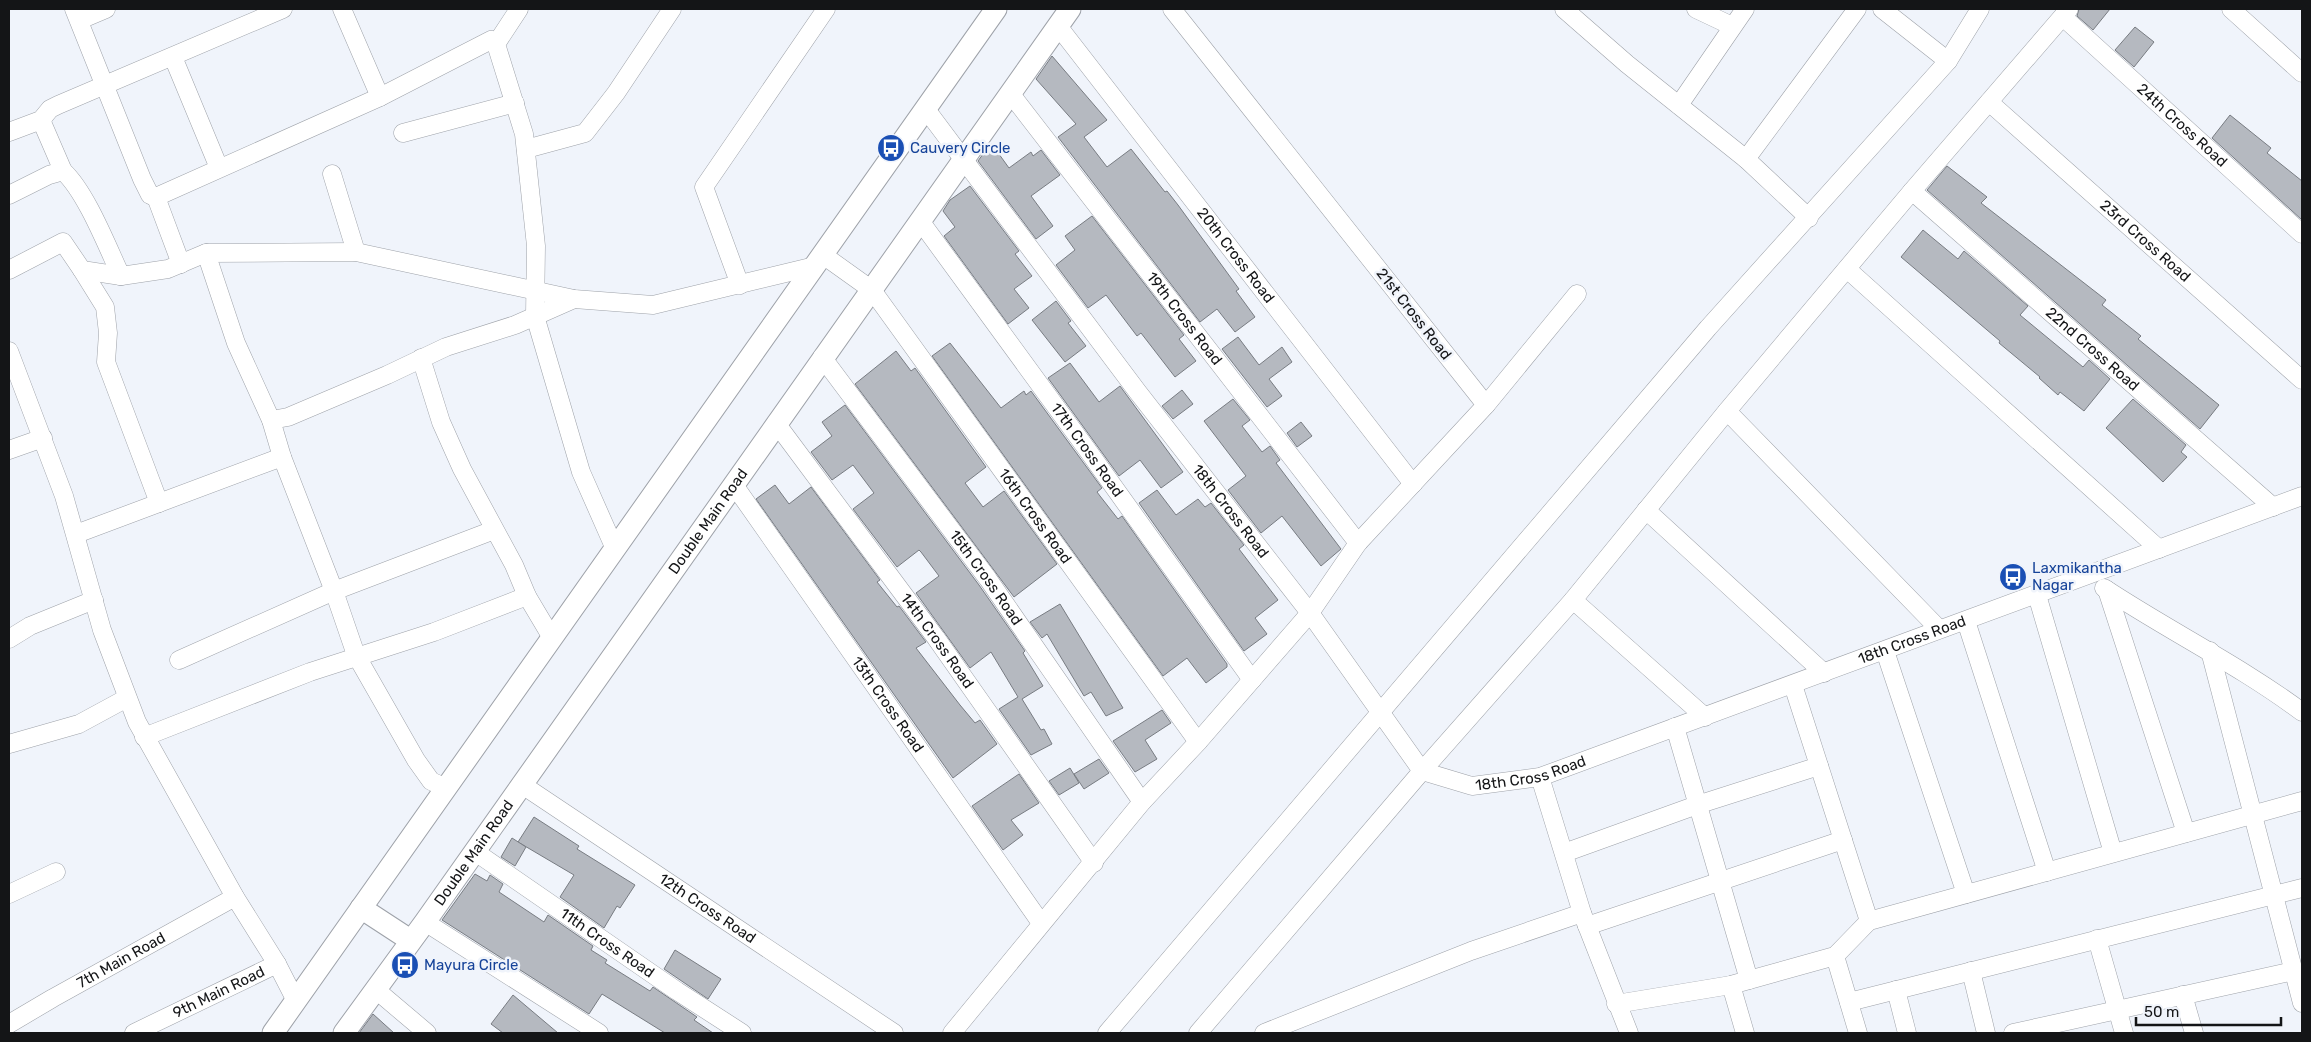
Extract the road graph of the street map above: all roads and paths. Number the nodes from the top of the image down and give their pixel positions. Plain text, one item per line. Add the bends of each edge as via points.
1 (106, 9) edge
2 (283, 9) edge
3 (342, 9) edge
4 (519, 9) edge
5 (672, 9) edge
6 (826, 9) edge
7 (996, 9) edge
8 (1070, 9) edge
9 (1172, 9) edge
10 (1564, 9) edge
11 (1696, 9) edge
12 (1745, 9) edge
13 (1857, 9) edge
14 (1882, 9) edge
15 (1980, 9) edge
16 (2231, 9) edge
17 (2066, 13) edge
18 (77, 15) edge
19 (1058, 26) junction
20 (1732, 26) junction
21 (496, 44) junction
22 (173, 57) junction
23 (1948, 61) junction
24 (2302, 73) edge
25 (106, 84) junction
26 (1010, 93) junction
27 (380, 97) junction
28 (1989, 102) junction
29 (515, 103) junction
30 (1679, 105) junction
31 (925, 108) junction
32 (41, 120) junction
33 (9, 132) edge
34 (404, 133) dead end
35 (526, 149) junction
36 (964, 159) junction
37 (1746, 159) junction
38 (219, 168) junction
39 (62, 171) junction
40 (332, 174) dead end
41 (1912, 191) junction
42 (9, 195) edge
43 (156, 197) junction
44 (1809, 218) junction
45 (921, 222) junction
46 (2302, 234) edge
47 (356, 252) junction
48 (206, 253) junction
49 (819, 261) junction
50 (181, 264) junction
51 (1847, 269) junction
52 (9, 270) edge
53 (82, 270) junction
54 (121, 276) junction
55 (740, 285) junction
56 (537, 290) junction
57 (872, 290) junction
58 (1577, 294) dead end
59 (574, 299) junction
60 (536, 316) junction
61 (9, 351) edge
62 (822, 357) junction
63 (420, 358) junction
64 (2302, 380) edge
65 (1486, 405) junction
66 (1727, 411) junction
67 (271, 420) junction
68 (776, 423) junction
69 (43, 438) junction
70 (9, 450) edge
71 (282, 457) junction
72 (1413, 484) junction
73 (734, 485) junction
74 (2302, 496) edge
75 (159, 503) junction
76 (2273, 508) junction
77 (1646, 510) junction
78 (494, 530) junction
79 (76, 534) junction
80 (1358, 543) junction
81 (615, 549) junction
82 (2158, 549) junction
83 (2087, 576) junction
84 (2107, 590) junction
85 (334, 591) junction
86 (2037, 595) junction
87 (527, 596) junction
88 (94, 600) junction
89 (1573, 600) junction
90 (1310, 613) junction
91 (1966, 621) junction
92 (1939, 630) junction
93 (552, 638) junction
94 (9, 639) edge
95 (1885, 651) junction
96 (2210, 651) junction
97 (356, 656) junction
98 (179, 660) dead end
99 (1824, 673) junction
100 (1252, 680) junction
101 (1793, 685) junction
102 (127, 698) junction
103 (1381, 711) junction
104 (2302, 712) edge
105 (1705, 716) junction
106 (1675, 727) junction
107 (144, 737) junction
108 (1198, 742) junction
109 (9, 744) edge
110 (1819, 766) junction
111 (1422, 771) junction
112 (1540, 777) junction
113 (521, 784) junction
114 (446, 788) junction
115 (2302, 801) edge
116 (1142, 802) junction
117 (1697, 805) junction
118 (2252, 815) junction
119 (2186, 833) junction
120 (1843, 840) junction
121 (474, 851) junction
122 (1564, 853) junction
123 (2113, 854) junction
124 (1094, 863) junction
125 (56, 872) dead end
126 (2047, 872) junction
127 (1719, 881) junction
128 (2302, 888) edge
129 (9, 894) edge
130 (1966, 894) junction
131 (2274, 894) junction
132 (235, 897) junction
133 (361, 908) junction
134 (1584, 920) junction
135 (1869, 921) junction
136 (425, 922) junction
137 (1041, 923) junction
138 (2098, 939) junction
139 (410, 940) junction
140 (1835, 956) junction
141 (277, 964) junction
142 (1971, 971) junction
143 (2294, 971) junction
144 (1749, 980) junction
145 (1732, 985) junction
146 (375, 989) junction
147 (1896, 990) junction
148 (2183, 995) junction
149 (296, 1000) junction
150 (1849, 1002) junction
151 (2302, 1003) edge
152 (1616, 1004) junction
153 (2118, 1010) junction
154 (9, 1024) edge
155 (2058, 1028) edge
156 (1624, 1032) edge
157 (134, 1033) edge
158 (272, 1033) edge
159 (344, 1033) edge
160 (427, 1033) edge
161 (599, 1033) edge
162 (742, 1033) edge
163 (894, 1033) edge
164 (952, 1033) edge
165 (1107, 1033) edge
166 (1198, 1033) edge
167 (1264, 1033) edge
168 (1745, 1033) edge
169 (1858, 1033) edge
170 (1907, 1033) edge
171 (1986, 1033) edge
172 (2013, 1033) edge
173 (2124, 1033) edge
174 (2194, 1033) edge

1 - 18 street
2 - 22 street
3 - 27 street
4 - 21 street
5 - 35 street via 616,94 585,133
6 - 55 street via 704,187
7 - 31 street
8 - 19 street, Double Main Road
9 - 65 street, 21st Cross Road
10 - 30 street
11 - 20 street
12 - 20 street
13 - 37 street
14 - 23 street
15 - 23 street
16 - 24 street
17 - 28 street
17 - 46 street, 24th Cross Road
18 - 25 street
19 - 26 street, Double Main Road
19 - 72 street, 20th Cross Road
20 - 30 street
21 - 27 street via 491,40
21 - 29 street
22 - 25 street
22 - 38 street
23 - 44 street
25 - 32 street via 50,109
25 - 43 street via 142,179 150,195
26 - 36 street, Double Main Road
26 - 80 street, 19th Cross Road
27 - 38 street
28 - 41 street
28 - 64 street, 23rd Cross Road
29 - 34 street
29 - 35 street
30 - 37 street
31 - 36 street, 18th Cross Road
31 - 49 street
32 - 33 street
32 - 39 street
35 - 56 street
36 - 45 street, Double Main Road
36 - 90 street, 18th Cross Road
37 - 44 street
38 - 43 street
39 - 42 street
39 - 54 street via 84,200
40 - 47 street
41 - 51 street
41 - 76 street, 22nd Cross Road
43 - 50 street
44 - 103 street via 1708,328
45 - 57 street, Double Main Road
45 - 100 street, 17th Cross Road
47 - 48 street
47 - 56 street
48 - 50 street
48 - 67 street via 236,343
49 - 55 street
49 - 57 street, 16th Cross Road
49 - 81 street
50 - 54 street
51 - 66 street
51 - 82 street
52 - 53 street via 62,242
53 - 54 street
53 - 75 street via 105,307 108,333 106,362
55 - 59 street via 654,305
56 - 59 street
56 - 60 street
57 - 62 street, Double Main Road
57 - 108 street, 16th Cross Road
58 - 65 street
59 - 60 street
60 - 63 street
60 - 81 street via 581,472
61 - 69 street
62 - 68 street, Double Main Road
62 - 116 street, 15th Cross Road via 988,579
63 - 67 street via 288,417
63 - 78 street via 441,422
65 - 72 street
66 - 77 street
66 - 92 street
67 - 71 street
68 - 73 street, Double Main Road
68 - 124 street, 14th Cross Road via 936,638
69 - 70 street
69 - 79 street
71 - 75 street
71 - 85 street
72 - 80 street
73 - 113 street, Double Main Road
73 - 137 street, 13th Cross Road
74 - 76 street, 18th Cross Road
75 - 79 street
76 - 82 street, 18th Cross Road
77 - 89 street
77 - 99 street
78 - 85 street
78 - 87 street via 514,564
79 - 88 street
80 - 90 street
81 - 93 street
82 - 83 street, 18th Cross Road
83 - 84 street
83 - 86 street, 18th Cross Road
84 - 96 street
84 - 119 street
85 - 97 street
85 - 98 street
86 - 91 street, 18th Cross Road
86 - 123 street
87 - 93 street
87 - 97 street via 434,632
88 - 94 street via 30,626
88 - 102 street
89 - 105 street
89 - 111 street
90 - 100 street
90 - 103 street, 18th Cross Road
91 - 92 street, 18th Cross Road
91 - 126 street
92 - 95 street, 18th Cross Road
93 - 114 street
95 - 99 street, 18th Cross Road
95 - 130 street
96 - 104 street
96 - 118 street
97 - 107 street
97 - 114 street via 416,760 431,781
99 - 101 street, 18th Cross Road
100 - 108 street
101 - 105 street, 18th Cross Road
101 - 110 street
102 - 107 street
102 - 109 street via 80,724
103 - 111 street, 18th Cross Road
103 - 165 street
105 - 106 street, 18th Cross Road
106 - 112 street, 18th Cross Road
106 - 117 street
107 - 132 street
108 - 116 street
110 - 117 street
110 - 120 street
111 - 112 street, 18th Cross Road via 1472,786
111 - 166 street
112 - 122 street
113 - 121 street, Double Main Road
113 - 163 street, 12th Cross Road
114 - 133 street
115 - 118 street
116 - 124 street
117 - 122 street
117 - 127 street
118 - 119 street
118 - 131 street
119 - 123 street
120 - 127 street
120 - 135 street
121 - 136 street, Double Main Road
121 - 162 street, 11th Cross Road
122 - 134 street
123 - 126 street
124 - 137 street
125 - 129 street
126 - 130 street
127 - 134 street
127 - 144 street
128 - 131 street
130 - 135 street
131 - 138 street
131 - 143 street
132 - 141 street
132 - 154 street, 7th Main Road
133 - 139 street
133 - 149 street
134 - 152 street
134 - 167 street via 1471,951
135 - 140 street
136 - 139 street, Double Main Road
136 - 161 street
137 - 164 street
138 - 142 street
138 - 153 street
139 - 146 street, Double Main Road
140 - 144 street
140 - 150 street
141 - 149 street
141 - 157 street, 9th Main Road
142 - 147 street
142 - 171 street
143 - 148 street
143 - 151 street
144 - 145 street
145 - 152 street
145 - 168 street
146 - 159 street, Double Main Road
146 - 160 street
147 - 150 street
147 - 170 street
148 - 153 street
148 - 174 street
149 - 158 street
150 - 169 street
152 - 156 street
153 - 155 street
153 - 173 street
155 - 172 street

